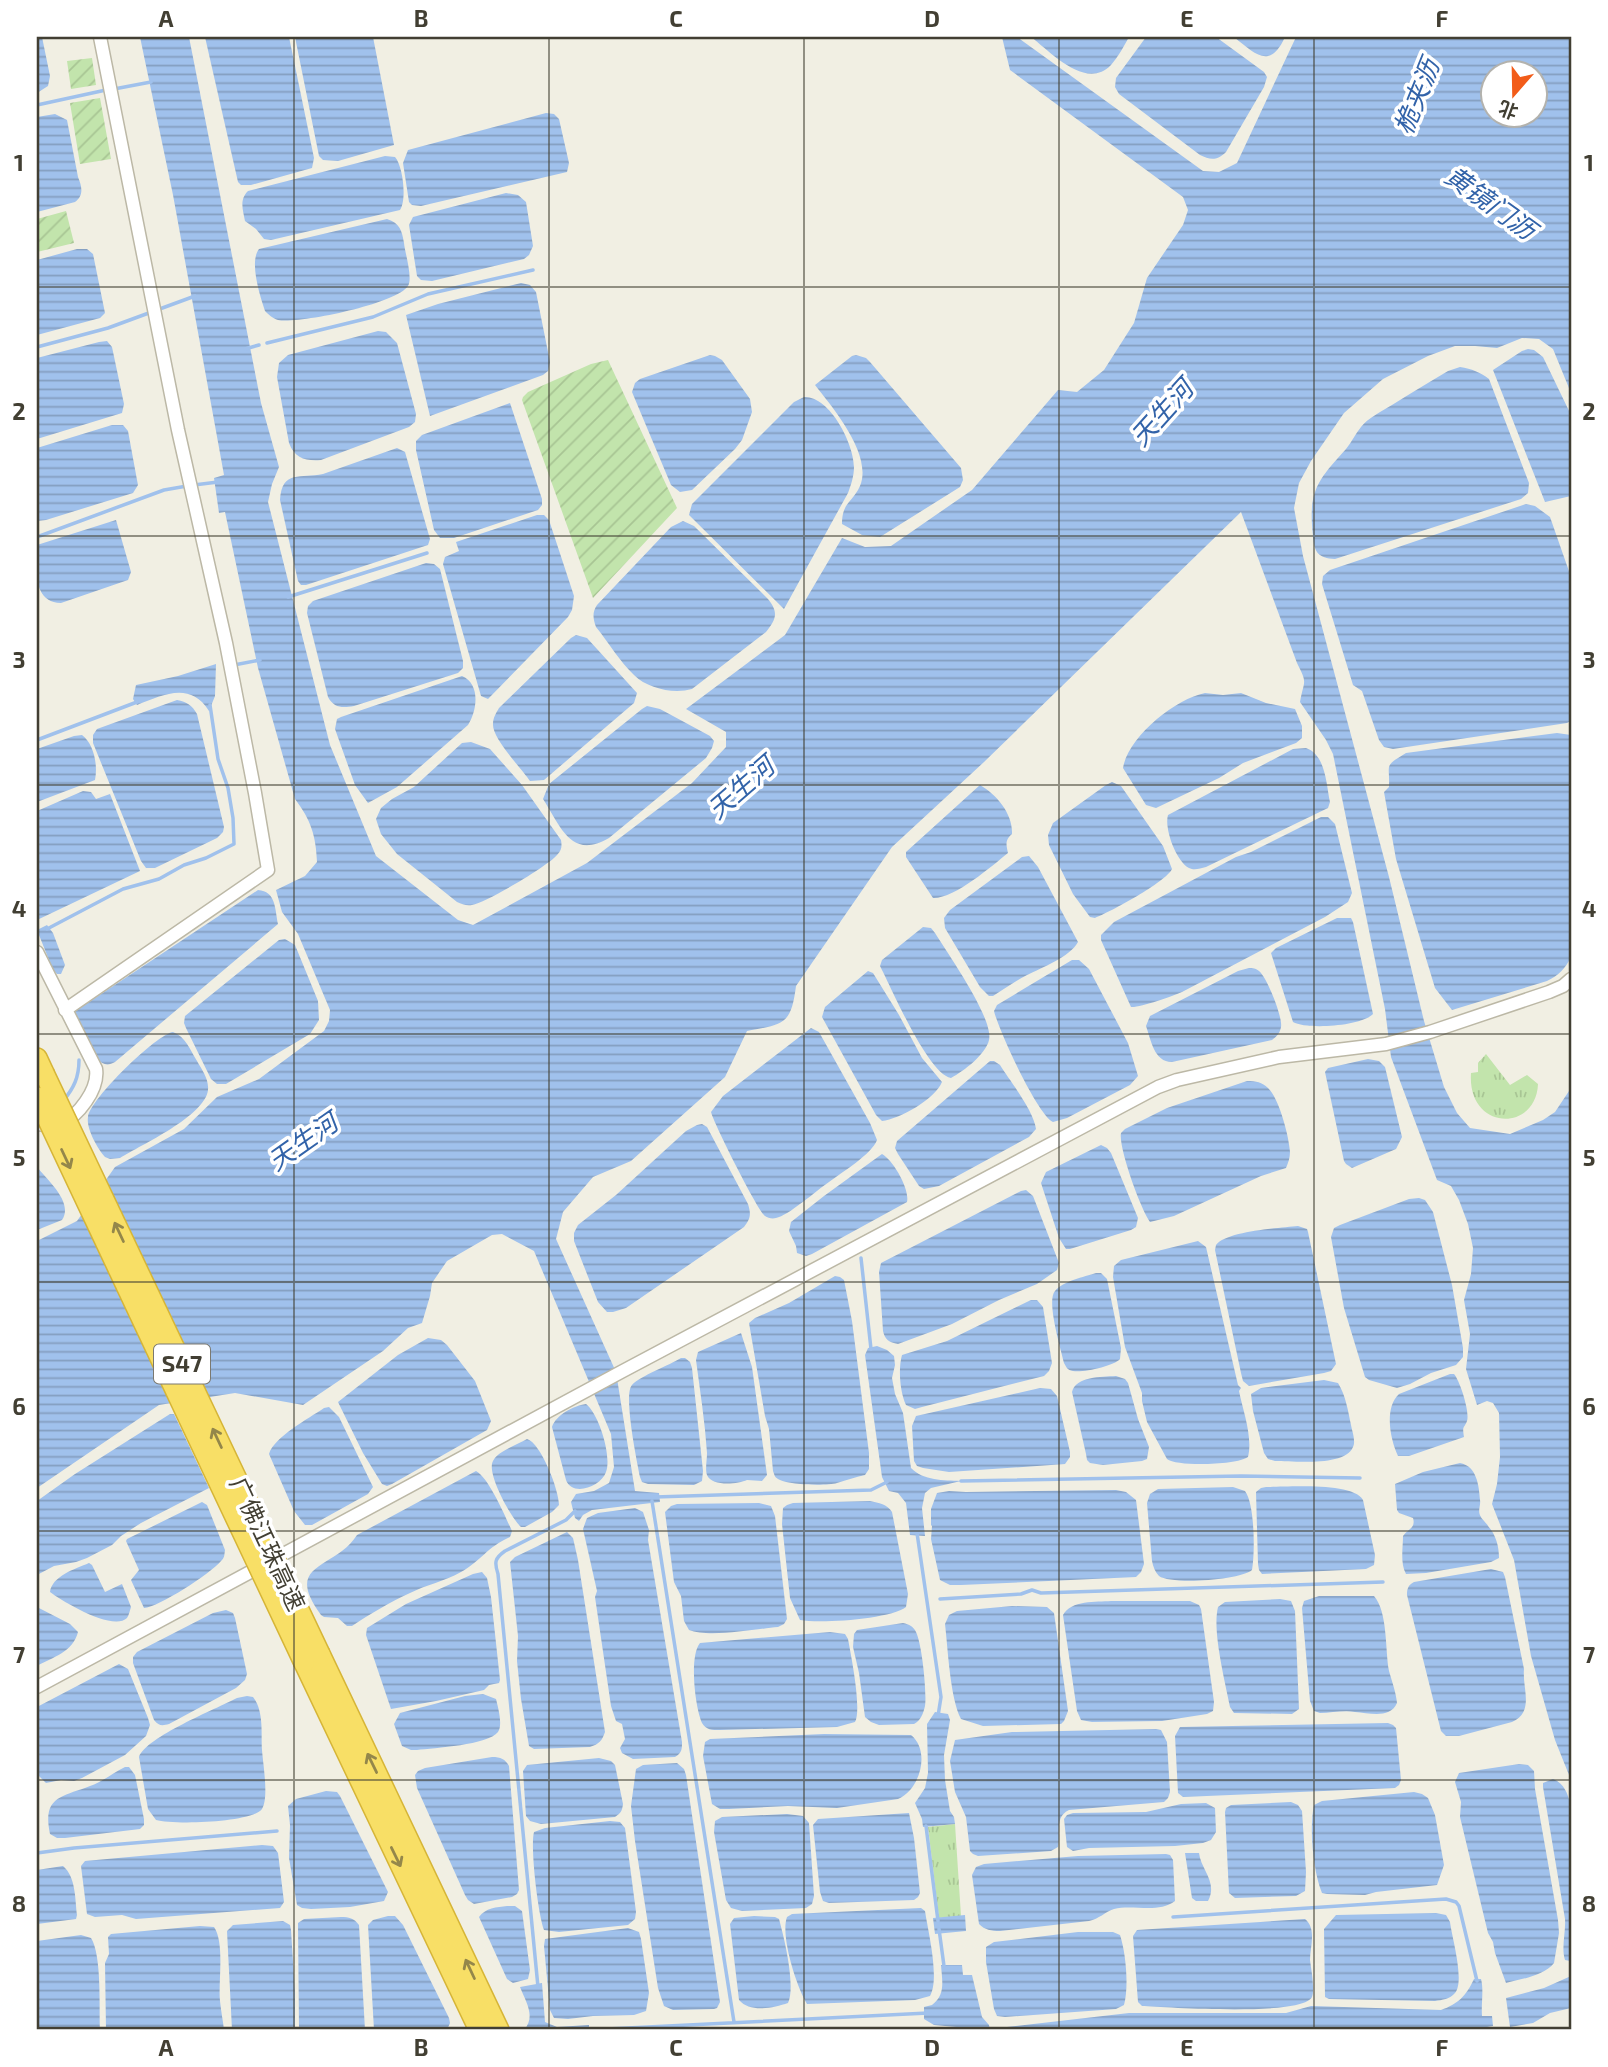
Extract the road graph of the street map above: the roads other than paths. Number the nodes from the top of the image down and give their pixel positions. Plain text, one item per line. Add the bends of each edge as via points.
1 (100, 37) edge
2 (37, 952) edge
3 (1571, 979) edge
4 (65, 1010) junction
5 (40, 1065) edge
6 (37, 1097) edge
7 (37, 1124) edge
8 (312, 1659) junction
9 (37, 1687) edge
10 (479, 2030) edge
11 (499, 2030) edge

1 - 4 street via 178,430 226,643 268,870
2 - 4 street
3 - 9 street via 1549,992 1386,1044 1279,1057 1158,1087
4 - 7 street via 97,1078 70,1117 58,1125
8 -> 5 highway, 广佛江珠高速 / S47, bridge
6 -> 8 highway, 广佛江珠高速 / S47, bridge
8 -> 10 highway, 广佛江珠高速 / S47
11 -> 8 highway, 广佛江珠高速 / S47

